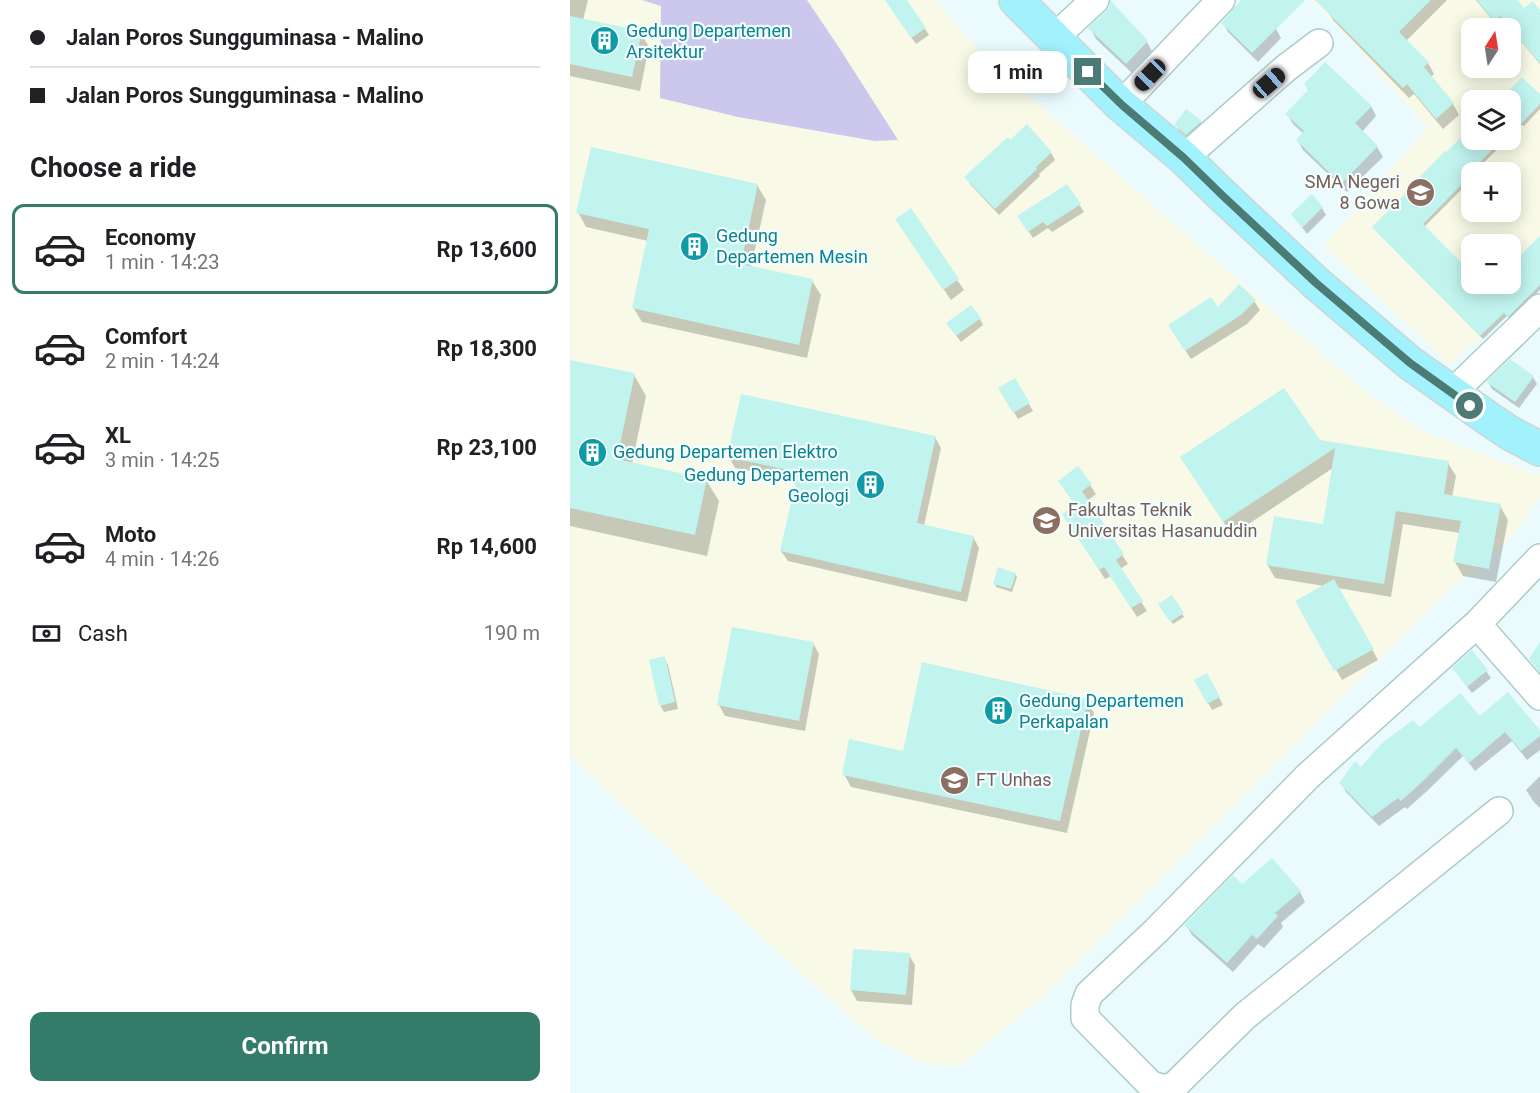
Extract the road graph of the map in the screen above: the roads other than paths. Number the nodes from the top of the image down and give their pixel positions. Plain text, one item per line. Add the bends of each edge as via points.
1 (1016, 0) edge
2 (1095, 0) edge
3 (1221, 0) edge
4 (1054, 38) junction
5 (1319, 43) dead end
6 (1122, 105) junction
7 (1184, 158) junction
8 (1540, 308) edge
9 (1452, 393) junction
10 (1540, 449) edge
11 (1540, 558) edge
12 (1477, 624) junction
13 (1540, 696) edge
14 (1499, 811) dead end

1 - 4 main road
2 - 4 street
3 - 6 street
4 - 6 main road
5 - 7 street
6 - 7 main road
7 - 9 main road via 1316,283 1410,363
8 - 9 street
9 - 10 main road
11 - 12 street
12 - 13 street
12 - 14 street via 1308,776 1089,994 1085,1018 1151,1085 1166,1089 1175,1085 1245,1016

